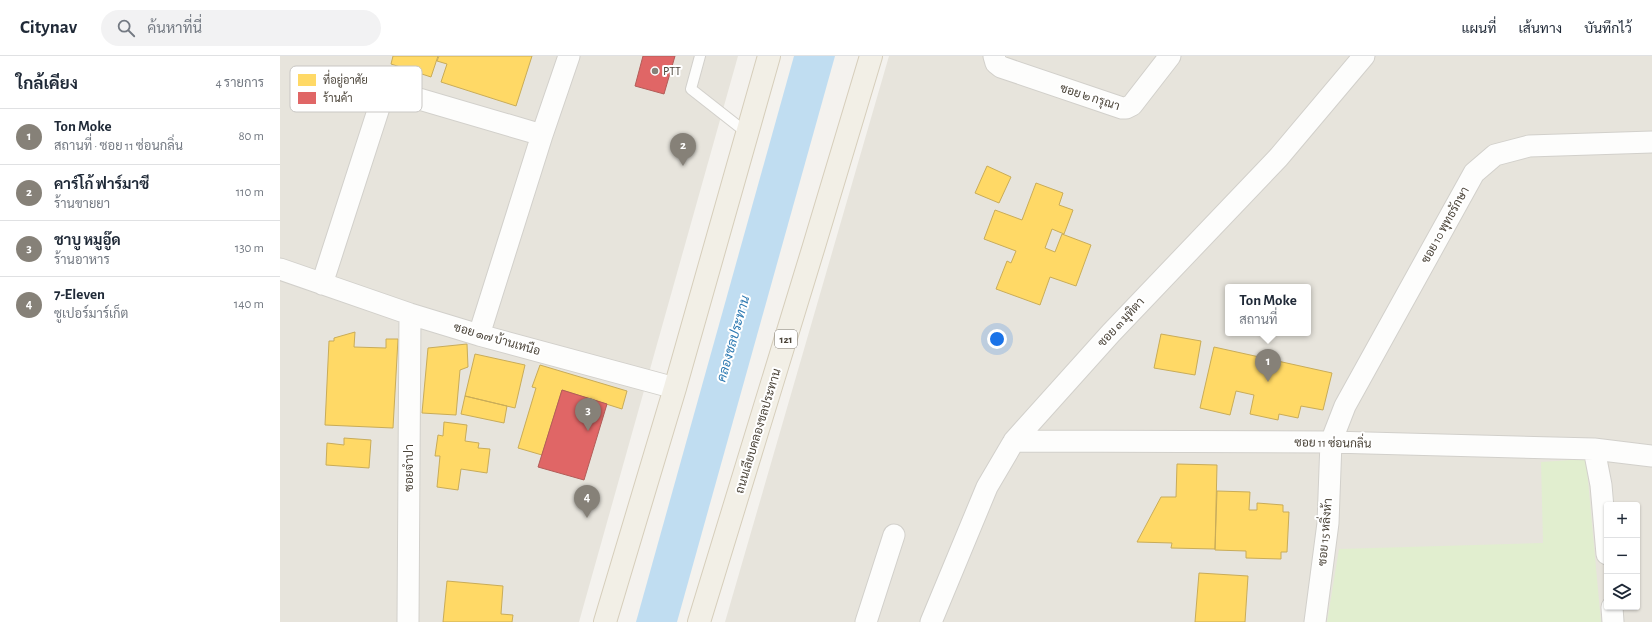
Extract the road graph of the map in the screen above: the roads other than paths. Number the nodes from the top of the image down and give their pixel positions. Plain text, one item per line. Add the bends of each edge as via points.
1 (569, 56) edge
2 (700, 56) edge
3 (769, 56) edge
4 (871, 56) edge
5 (994, 56) edge
6 (1170, 56) edge
7 (1364, 56) edge
8 (422, 100) edge
9 (378, 112) edge
10 (747, 133) junction
11 (542, 135) junction
12 (1652, 142) edge
13 (280, 269) edge
14 (322, 284) junction
15 (410, 314) junction
16 (479, 335) junction
17 (675, 388) junction
18 (1014, 441) junction
19 (1331, 442) junction
20 (1594, 449) junction
21 (1652, 456) edge
22 (894, 535) dead end
23 (1606, 538) edge
24 (1612, 610) edge
25 (408, 622) edge
26 (605, 622) edge
27 (699, 622) edge
28 (866, 622) edge
29 (931, 622) edge
30 (1315, 622) edge
31 (1613, 622) edge

1 - 11 street
2 - 10 lane via 691,89
3 - 10 main road
4 - 27 main road, ถนนเลียบคลองชลประทาน / 121
5 - 6 street, ซอย ๒ กรุณา via 996,63 1001,67 1122,108 1132,105
7 - 18 street, ซอย ๓ มุทิตา via 1278,158 1111,332
8 - 11 street
9 - 14 street
10 - 17 main road
11 - 16 street
12 - 19 street, ซอย 10 พุทธรักษา via 1529,146 1495,155 1474,173 1345,406
13 - 14 street, ซอย ๑๗ บ้านเหนือ
14 - 15 street, ซอย ๑๗ บ้านเหนือ
15 - 16 street, ซอย ๑๗ บ้านเหนือ
15 - 25 street, ซอยจำปา
16 - 17 street, ซอย ๑๗ บ้านเหนือ
17 - 26 main road
18 - 19 street, ซอย 11 ซ่อนกลิ่น
18 - 29 street, ซอย ๓ มุทิตา via 987,487
19 - 20 street, ซอย 11 ซ่อนกลิ่น
19 - 30 street, ซอย 15 หลิ่งห้า via 1328,524
20 - 21 street, ซอย 11 ซ่อนกลิ่น
20 - 23 street via 1601,485
22 - 28 street
24 - 31 street

